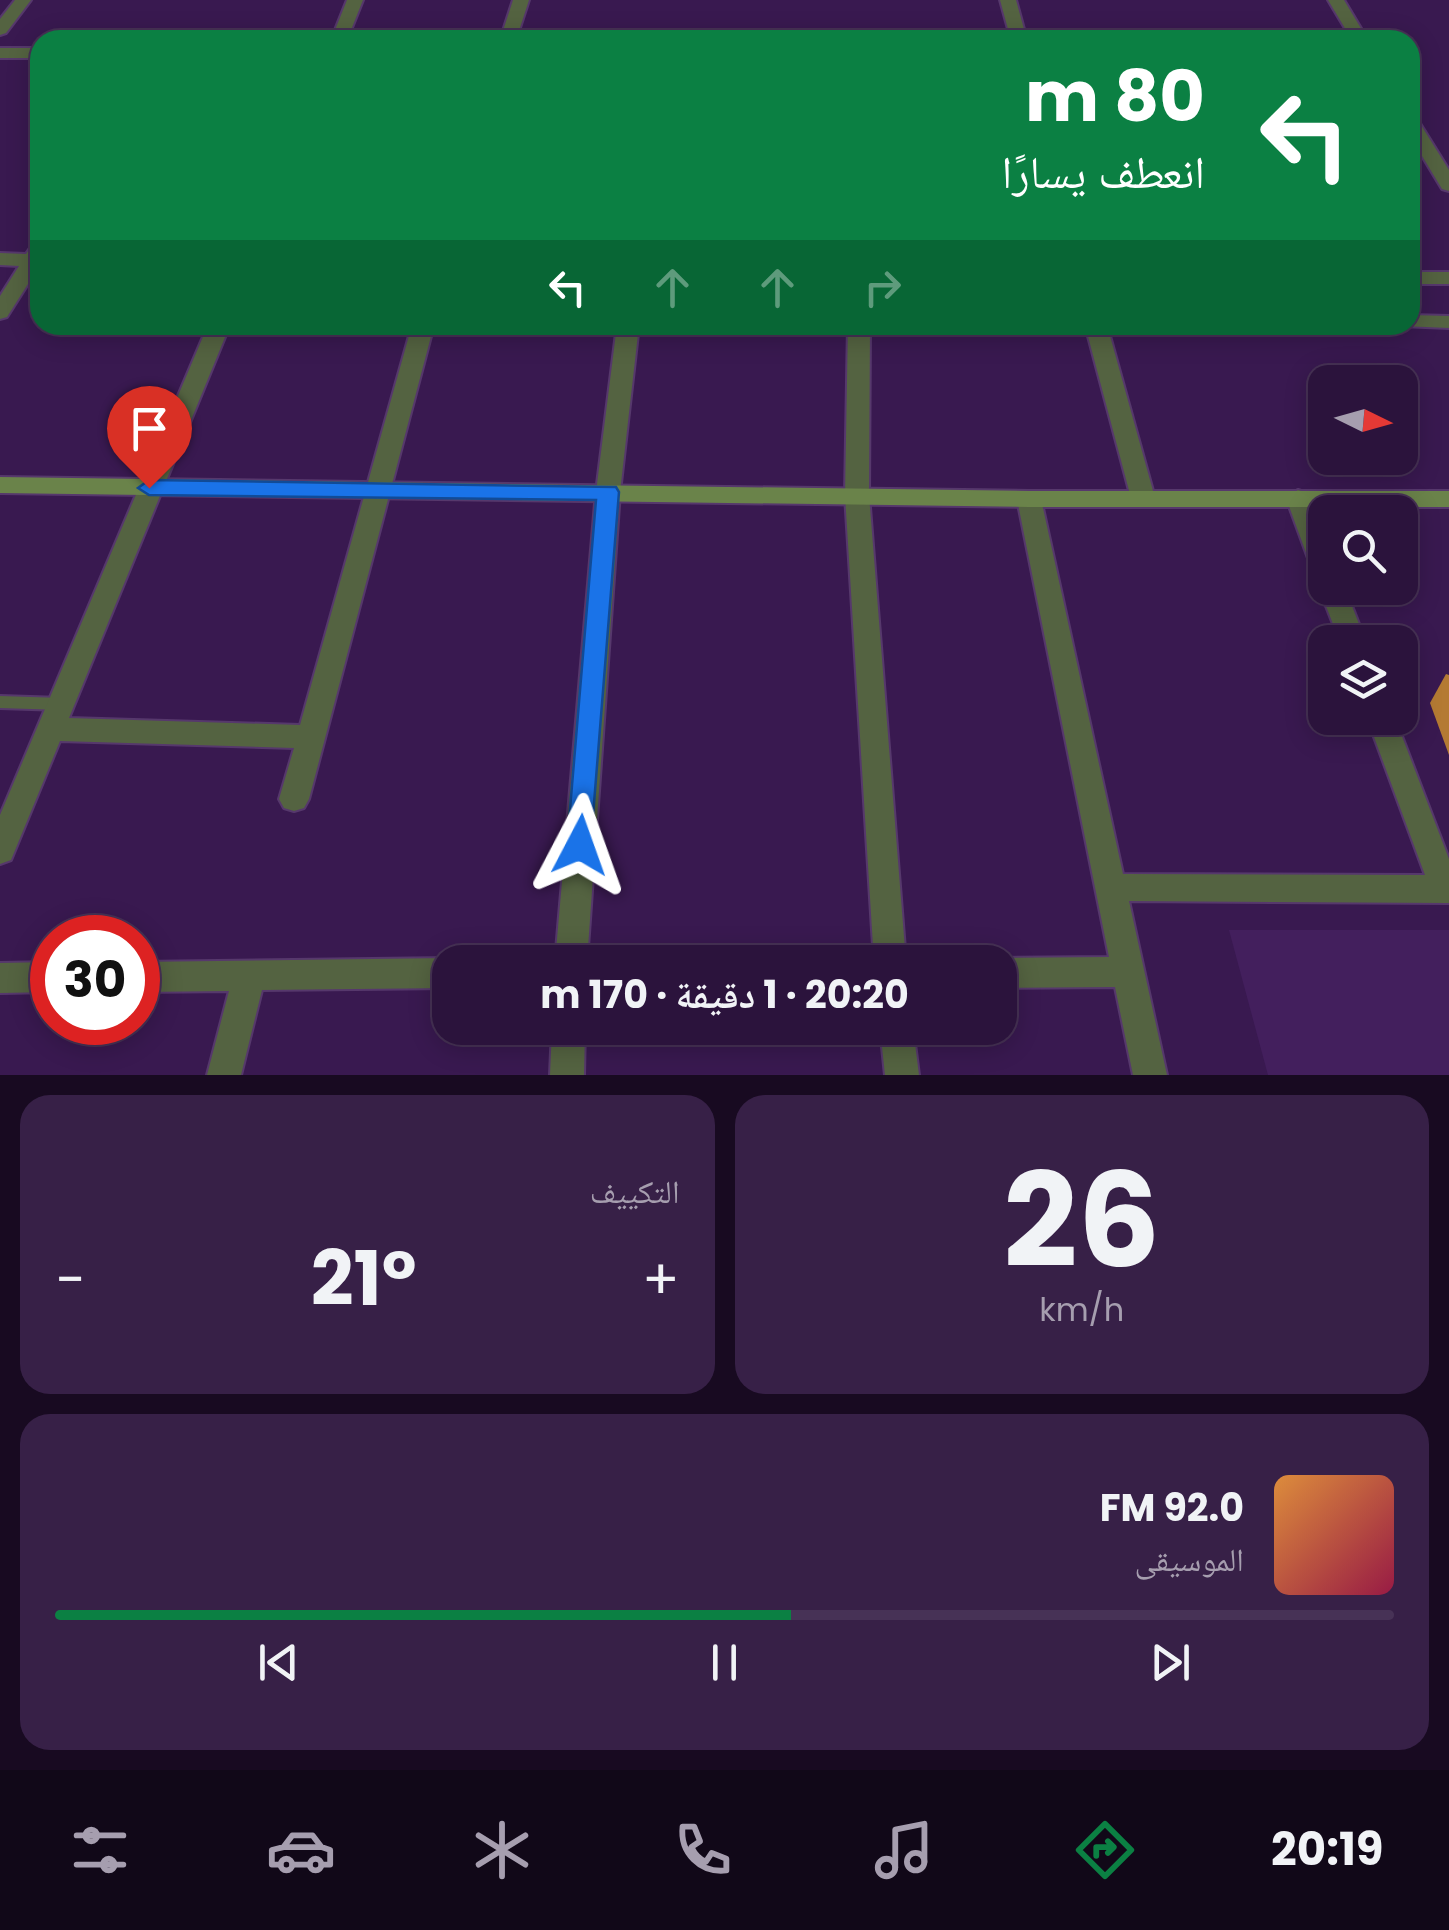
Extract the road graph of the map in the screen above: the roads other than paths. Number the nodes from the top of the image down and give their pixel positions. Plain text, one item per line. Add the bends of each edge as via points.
1 (23, 0) edge
2 (355, 0) edge
3 (521, 0) edge
4 (1008, 0) edge
5 (1336, 0) edge
6 (0, 30) edge
7 (343, 30) edge
8 (511, 30) edge
9 (1016, 30) edge
10 (1354, 30) edge
11 (0, 53) edge
12 (30, 53) edge
13 (1430, 154) edge
14 (1449, 184) edge
15 (30, 255) edge
16 (0, 260) edge
17 (30, 264) edge
18 (1420, 278) edge
19 (1449, 278) edge
20 (0, 314) edge
21 (1420, 321) edge
22 (1449, 322) edge
23 (216, 335) edge
24 (420, 335) edge
25 (627, 335) edge
26 (859, 335) edge
27 (1099, 335) edge
28 (0, 485) edge
29 (149, 488) junction
30 (380, 490) junction
31 (608, 492) junction
32 (858, 495) junction
33 (1143, 498) junction
34 (1298, 498) junction
35 (1029, 499) junction
36 (1449, 499) edge
37 (1308, 524) edge
38 (0, 702) edge
39 (56, 716) junction
40 (1388, 735) edge
41 (311, 737) junction
42 (294, 800) dead end
43 (0, 851) edge
44 (1110, 887) junction
45 (1447, 889) edge
46 (572, 945) edge
47 (889, 945) edge
48 (1017, 972) edge
49 (1128, 972) junction
50 (432, 973) edge
51 (249, 976) junction
52 (160, 977) edge
53 (0, 978) edge
54 (30, 978) edge
55 (568, 1045) edge
56 (899, 1045) edge
57 (224, 1075) edge
58 (567, 1075) edge
59 (902, 1075) edge
60 (1150, 1075) edge

1 - 6 street
2 - 7 street
3 - 8 street
4 - 9 street
5 - 10 street
11 - 12 street
13 - 14 street
15 - 16 street
17 - 20 street
18 - 19 street
21 - 22 street
23 - 29 street
24 - 30 street
25 - 31 street
26 - 32 street
27 - 33 street
28 - 29 street
29 - 30 street
29 - 39 street
30 - 31 street
30 - 41 street
31 - 32 street
31 - 46 street
32 - 35 street
32 - 47 street
33 - 34 street
33 - 35 street
34 - 36 street
34 - 37 street
35 - 44 street
38 - 39 lane
39 - 41 street
39 - 43 street
40 - 45 street
41 - 42 street
44 - 45 street
44 - 49 street
48 - 49 street
49 - 60 street
50 - 51 street
51 - 52 street
51 - 57 street
53 - 54 street
55 - 58 street
56 - 59 street

